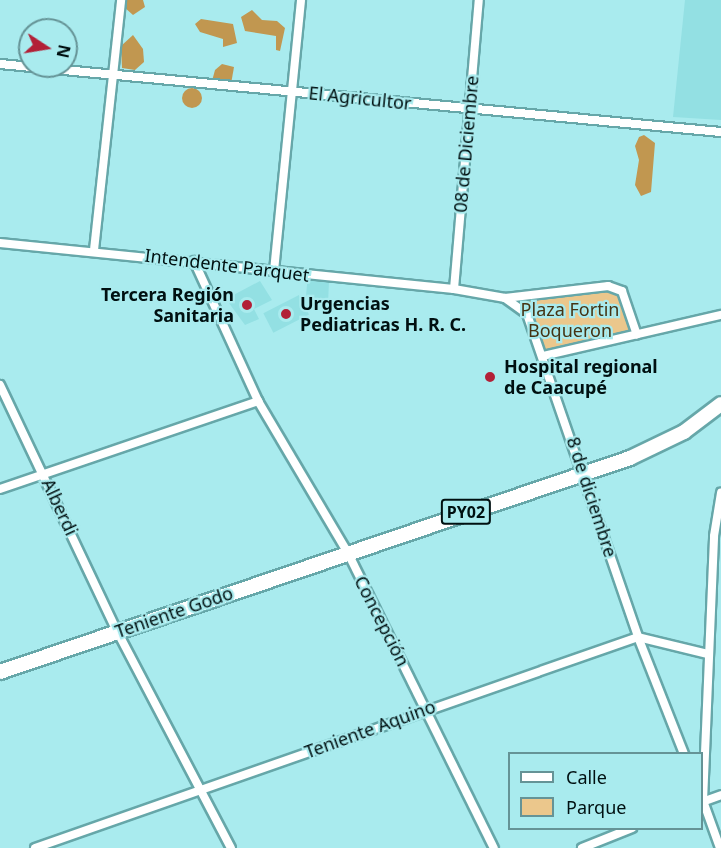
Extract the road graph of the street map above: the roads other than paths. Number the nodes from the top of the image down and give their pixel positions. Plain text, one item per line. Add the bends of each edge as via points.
1 (121, 0) edge
2 (300, 0) edge
3 (478, 0) edge
4 (0, 64) edge
5 (113, 74) junction
6 (290, 92) junction
7 (468, 109) junction
8 (721, 132) edge
9 (0, 243) edge
10 (94, 250) junction
11 (194, 261) junction
12 (274, 271) junction
13 (454, 289) junction
14 (505, 298) junction
15 (721, 315) edge
16 (637, 335) junction
17 (543, 356) junction
18 (0, 385) edge
19 (258, 400) junction
20 (721, 404) edge
21 (584, 471) junction
22 (44, 472) junction
23 (0, 489) edge
24 (721, 493) edge
25 (348, 553) junction
26 (117, 631) junction
27 (638, 637) junction
28 (708, 654) junction
29 (0, 672) edge
30 (426, 708) junction
31 (684, 752) edge
32 (703, 776) edge
33 (200, 791) junction
34 (721, 795) edge
35 (703, 800) edge
36 (703, 803) edge
37 (627, 830) edge
38 (35, 848) edge
39 (231, 848) edge
40 (494, 848) edge
41 (582, 848) edge
42 (720, 848) edge

1 - 5 street
2 - 6 street
3 - 7 street, 08 de Diciembre
4 - 5 street, El Agricultor
5 - 6 street, El Agricultor
5 - 10 street
6 - 7 street, El Agricultor
6 - 12 street
7 - 8 street, El Agricultor
7 - 13 street, 08 de Diciembre
9 - 10 street, Intendente Parquet
10 - 11 street, Intendente Parquet
11 - 12 street, Intendente Parquet
11 - 19 street, Concepción
12 - 13 street, Intendente Parquet
13 - 14 street, 8 de diciembre
14 - 16 street via 608,286 622,291
14 - 17 street, 8 de diciembre via 527,314
15 - 16 street
16 - 17 street
17 - 21 street, 8 de diciembre
18 - 22 street, Alberdi
19 - 22 street
19 - 25 street, Concepción
20 - 21 main road, PY02 via 659,445
21 - 25 main road, PY02
21 - 27 street, 8 de diciembre
22 - 23 street
22 - 26 street, Alberdi
24 - 28 street via 714,536
25 - 26 main road, Teniente Godo / PY02
25 - 30 street, Concepción
26 - 29 main road, Teniente Godo / PY02
26 - 33 street, Alberdi
27 - 28 street
27 - 30 street, Teniente Aquino
27 - 31 street, 8 de diciembre
28 - 32 street
30 - 33 street, Teniente Aquino
30 - 40 street, Concepción
33 - 38 street, Teniente Aquino
33 - 39 street, Alberdi
34 - 35 street
36 - 42 street
37 - 41 street

